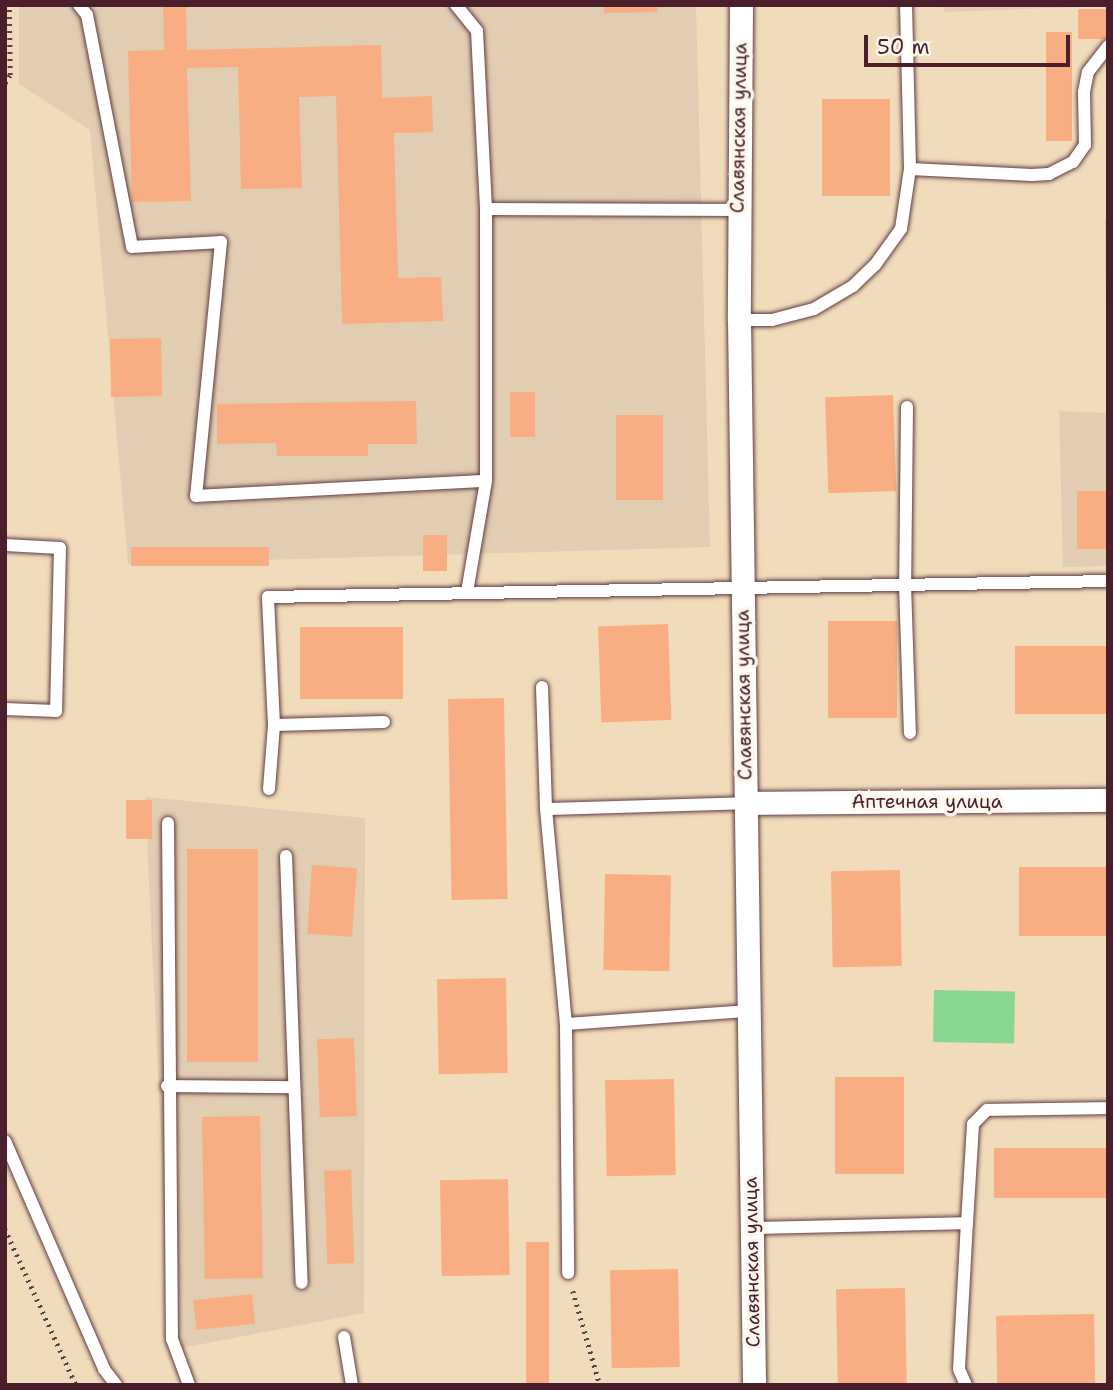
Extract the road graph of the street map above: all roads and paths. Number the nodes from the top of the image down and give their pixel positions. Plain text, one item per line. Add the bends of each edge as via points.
1 (9, 5) edge
2 (79, 5) edge
3 (456, 5) edge
4 (741, 5) edge
5 (906, 5) edge
6 (1108, 46) edge
7 (5, 83) edge
8 (910, 169) junction
9 (486, 209) junction
10 (738, 210) junction
11 (739, 320) junction
12 (907, 407) dead end
13 (486, 481) junction
14 (5, 545) edge
15 (1108, 580) edge
16 (743, 584) junction
17 (905, 585) junction
18 (467, 592) junction
19 (542, 687) dead end
20 (5, 709) edge
21 (384, 722) dead end
22 (274, 725) junction
23 (910, 733) dead end
24 (269, 789) dead end
25 (1108, 800) edge
26 (746, 803) junction
27 (546, 809) junction
28 (167, 823) dead end
29 (286, 856) dead end
30 (747, 1011) junction
31 (566, 1024) junction
32 (167, 1086) junction
33 (294, 1087) junction
34 (1108, 1108) edge
35 (5, 1142) edge
36 (967, 1223) junction
37 (751, 1228) junction
38 (5, 1229) edge
39 (568, 1273) joint
40 (302, 1283) dead end
41 (344, 1337) dead end
42 (76, 1385) edge
43 (116, 1385) edge
44 (189, 1385) edge
45 (352, 1385) edge
46 (600, 1385) edge
47 (754, 1385) edge
48 (965, 1385) edge

1 - 7 path via 10,75
2 - 13 lane via 87,15 132,247 221,242 196,496
3 - 9 lane via 477,31
4 - 10 street, Славянская улица
5 - 8 lane
6 - 8 lane via 1088,72 1085,145 1073,162 1049,174 1032,175
8 - 11 lane via 901,229 853,286 814,309 772,320
9 - 10 lane
9 - 13 lane
10 - 11 street, Славянская улица
11 - 16 street, Славянская улица
12 - 17 lane
13 - 18 lane
14 - 20 lane via 60,548 56,710
15 - 17 lane
16 - 17 lane
16 - 18 lane
16 - 26 street, Славянская улица
17 - 23 lane
18 - 22 lane via 268,597
19 - 27 lane
21 - 22 lane
22 - 24 lane
25 - 26 street, Аптечная улица
26 - 27 lane
26 - 30 street, Славянская улица
27 - 31 lane
28 - 32 lane
29 - 33 lane
30 - 31 lane
30 - 37 street, Славянская улица
31 - 39 lane
32 - 33 lane
32 - 44 lane via 172,1339
33 - 40 lane
34 - 36 lane via 986,1111 973,1124
35 - 43 lane via 104,1369
36 - 37 lane
36 - 48 lane via 959,1369
37 - 47 street, Славянская улица
38 - 42 path
39 - 46 path
41 - 45 lane

